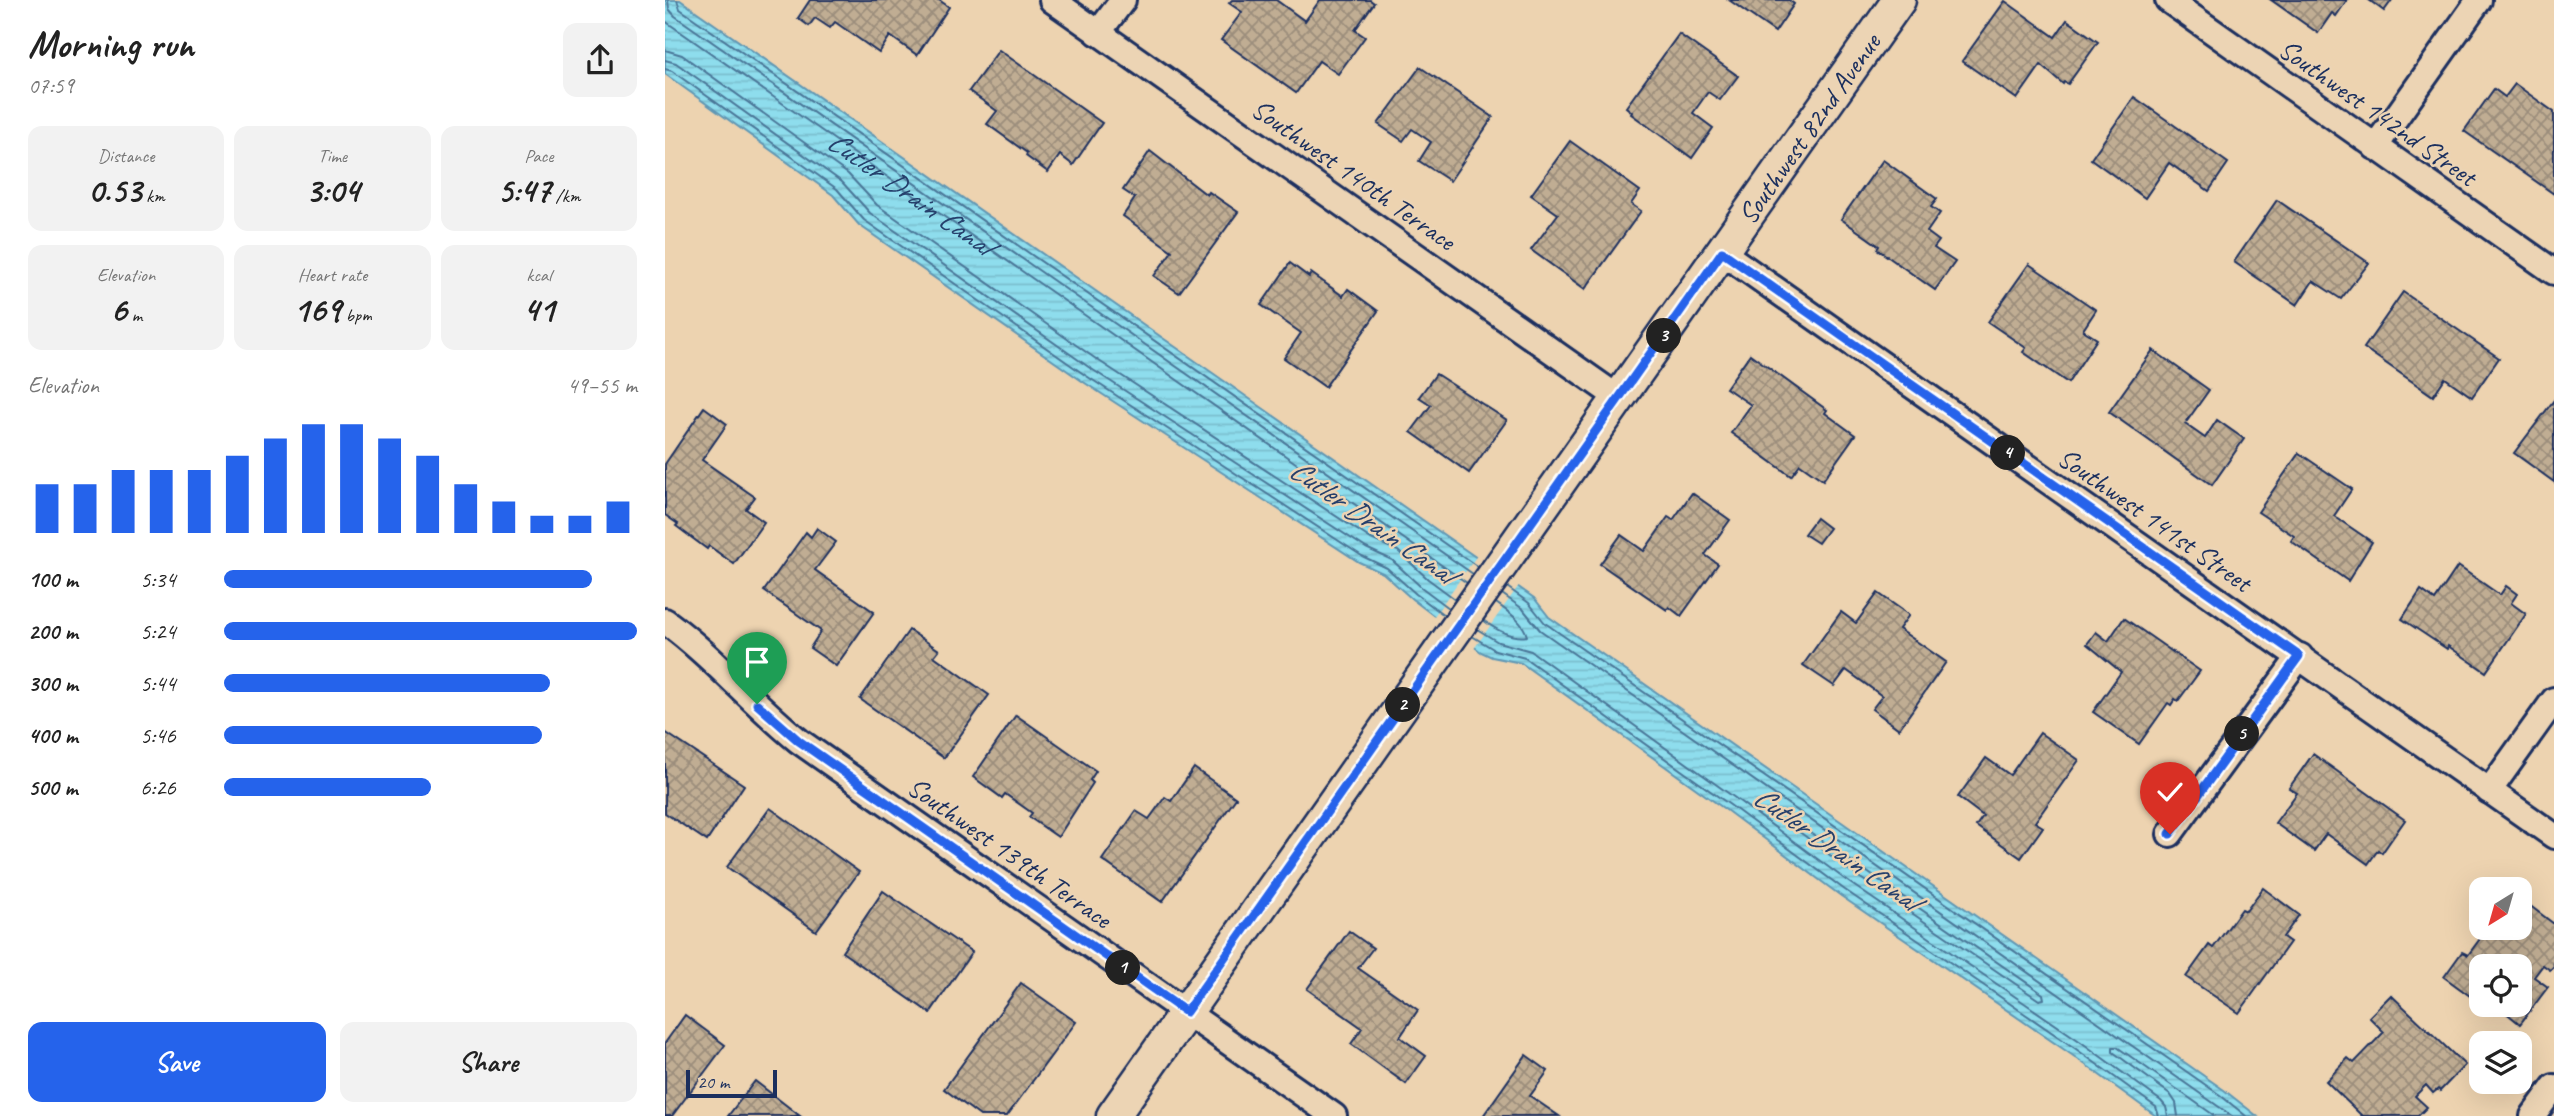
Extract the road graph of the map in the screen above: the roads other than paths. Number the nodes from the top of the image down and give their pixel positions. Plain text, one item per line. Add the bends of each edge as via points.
1 (1052, 0) edge
2 (1123, 0) edge
3 (1899, 0) edge
4 (2168, 0) edge
5 (2479, 0) edge
6 (1098, 33) junction
7 (2375, 147) junction
8 (1722, 252) junction
9 (2554, 272) edge
10 (1620, 399) junction
11 (665, 621) edge
12 (2299, 656) junction
13 (2554, 700) edge
14 (2489, 791) junction
15 (2170, 834) dead end
16 (2554, 836) edge
17 (1186, 1012) junction
18 (2554, 1087) edge
19 (1113, 1116) edge
20 (1334, 1116) edge
21 (2533, 1116) edge

1 - 6 street, Southwest 140th Terrace
2 - 6 street
3 - 8 street, Southwest 82nd Avenue
4 - 7 street, Southwest 142nd Street
5 - 7 street
6 - 10 street, Southwest 140th Terrace
7 - 9 street, Southwest 142nd Street
8 - 10 street, Southwest 82nd Avenue
8 - 12 street, Southwest 141st Street
10 - 17 street, Southwest 82nd Avenue
11 - 17 street, Southwest 139th Terrace via 712,658 799,741
12 - 14 street, Southwest 141st Street
12 - 15 street
13 - 14 street
14 - 16 street, Southwest 141st Street
17 - 19 street, Southwest 82nd Avenue
17 - 20 street, Southwest 139th Terrace
18 - 21 street

